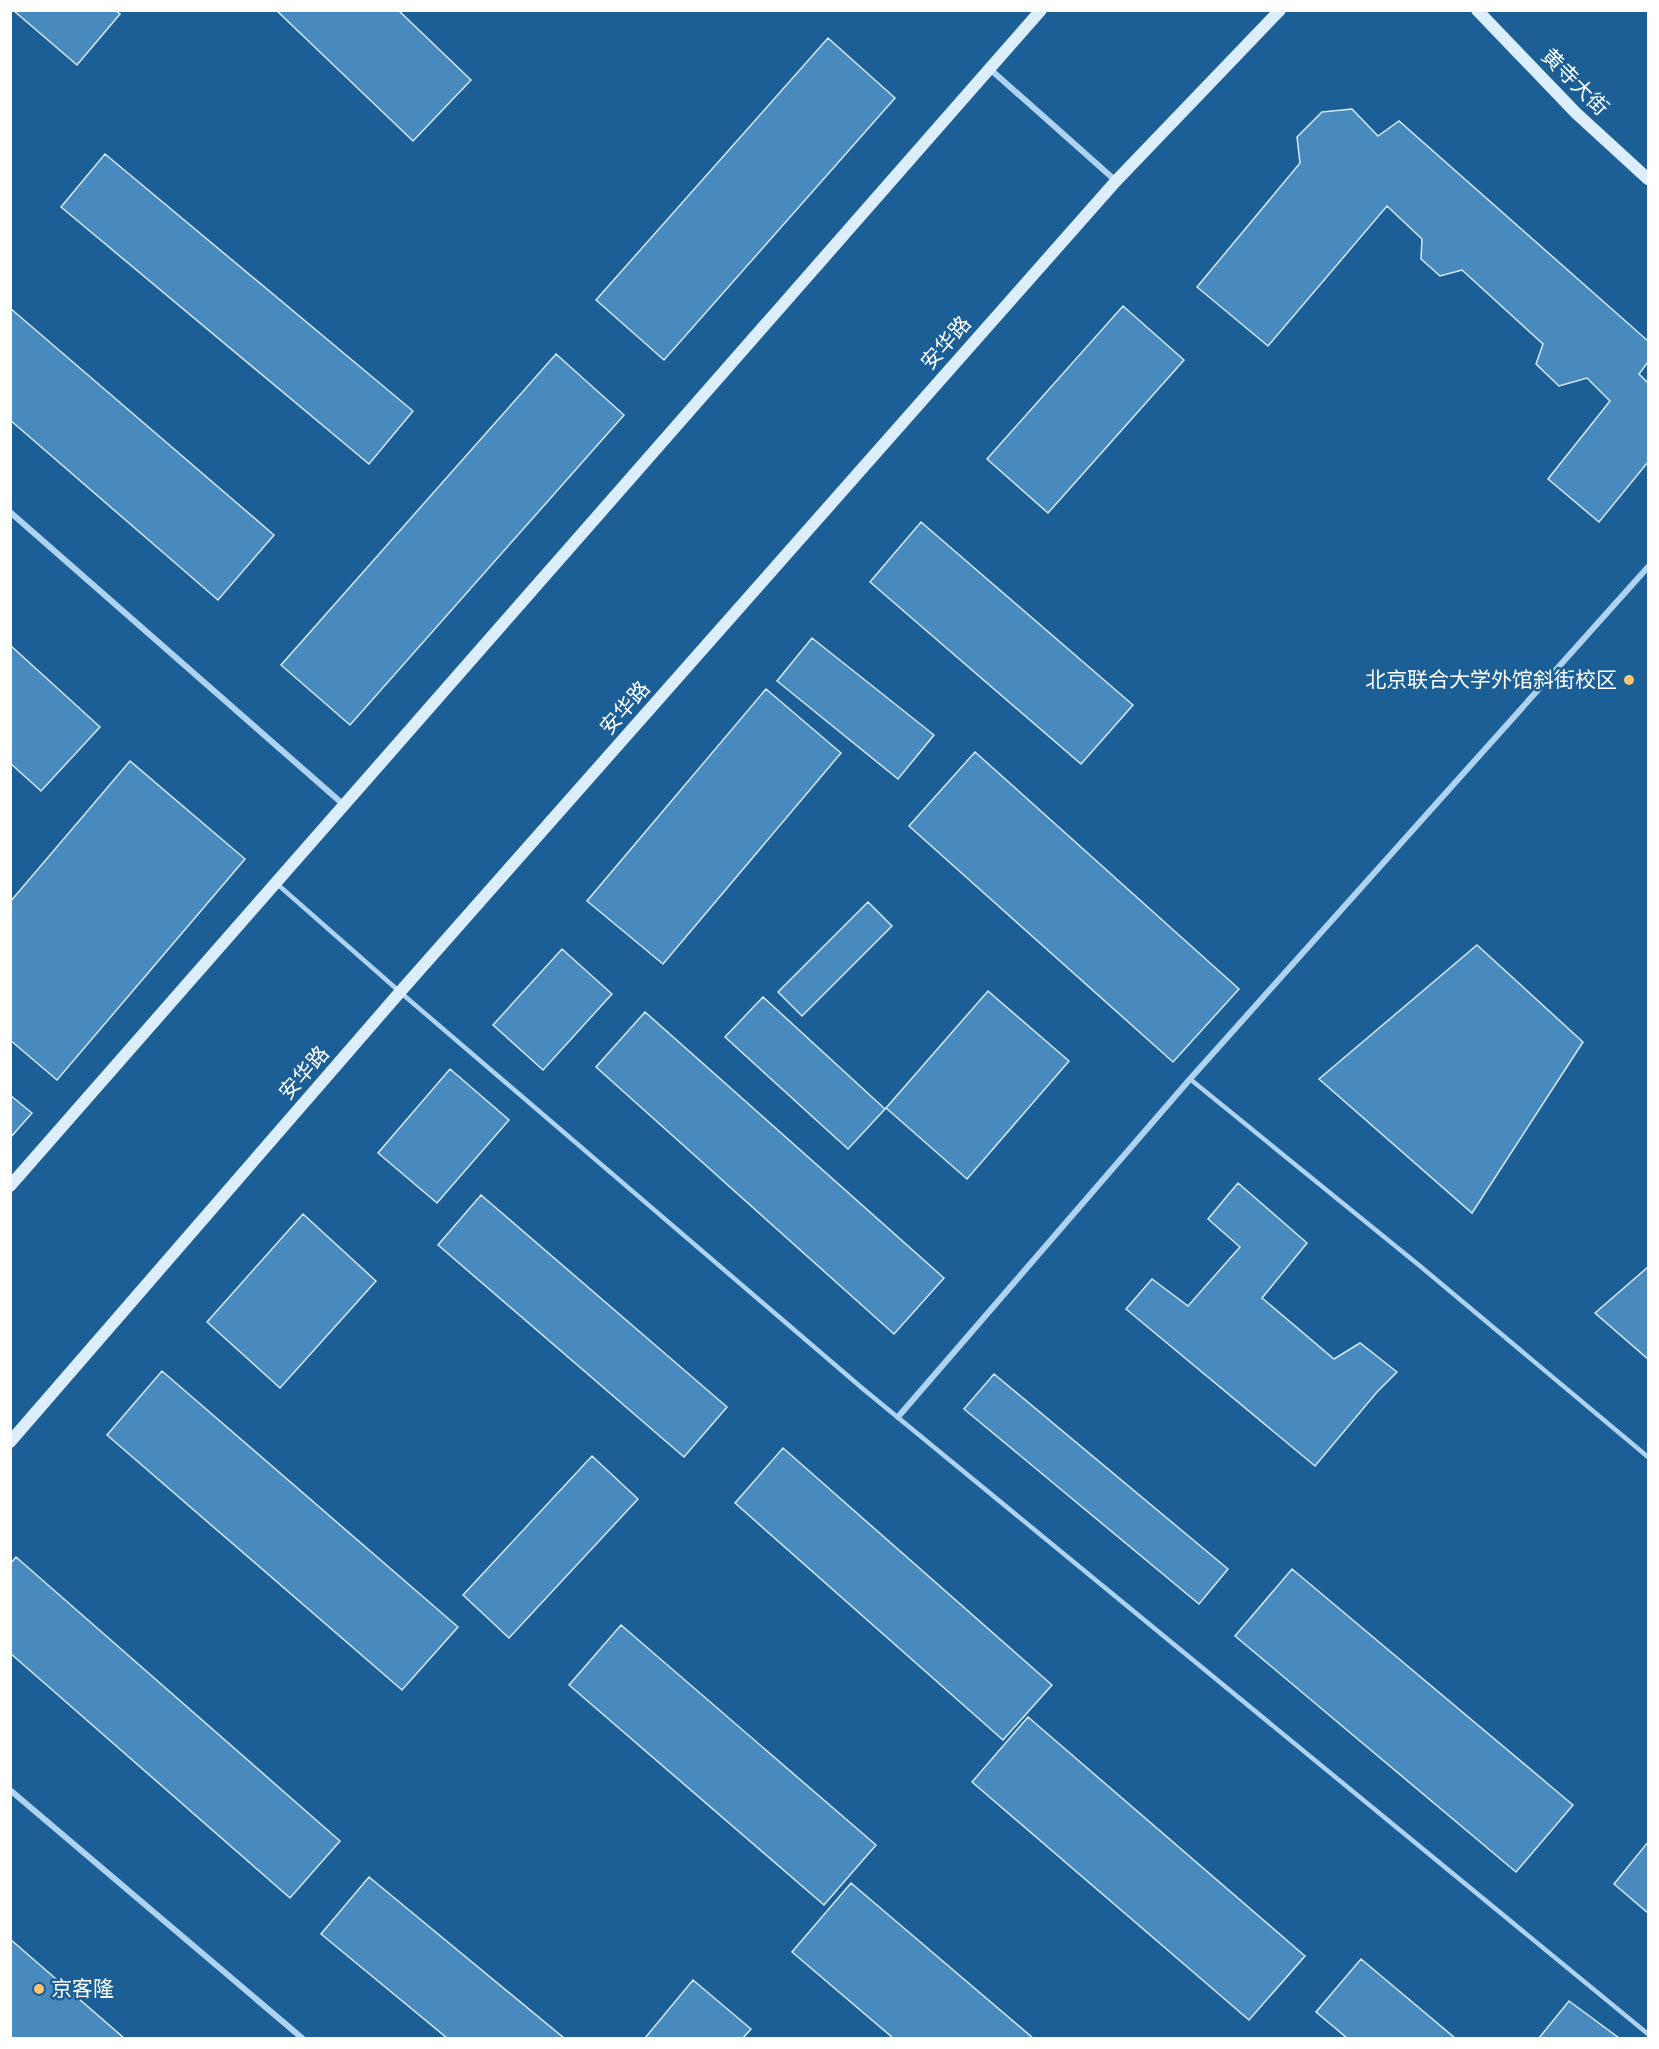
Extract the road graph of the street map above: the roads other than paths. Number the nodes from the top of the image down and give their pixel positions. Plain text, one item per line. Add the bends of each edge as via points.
1 (1041, 10) edge
2 (1280, 10) edge
3 (1477, 10) edge
4 (990, 69) junction
5 (1648, 179) edge
6 (1116, 180) junction
7 (10, 512) edge
8 (1648, 567) edge
9 (344, 805) junction
10 (276, 883) junction
11 (400, 992) junction
12 (1190, 1079) junction
13 (10, 1186) edge
14 (898, 1417) junction
15 (10, 1442) edge
16 (1648, 1457) edge
17 (10, 1790) edge
18 (1648, 2034) edge
19 (302, 2038) edge

1 - 4 street
2 - 6 street, 安华路
3 - 5 street, 黄寺大街 via 1576,113
4 - 6 street
4 - 9 street
6 - 11 street, 安华路
7 - 9 street
8 - 12 street
9 - 10 street
10 - 11 lane
10 - 13 street
11 - 14 lane
11 - 15 street, 安华路
12 - 14 street
12 - 16 lane
14 - 18 lane
17 - 19 street

